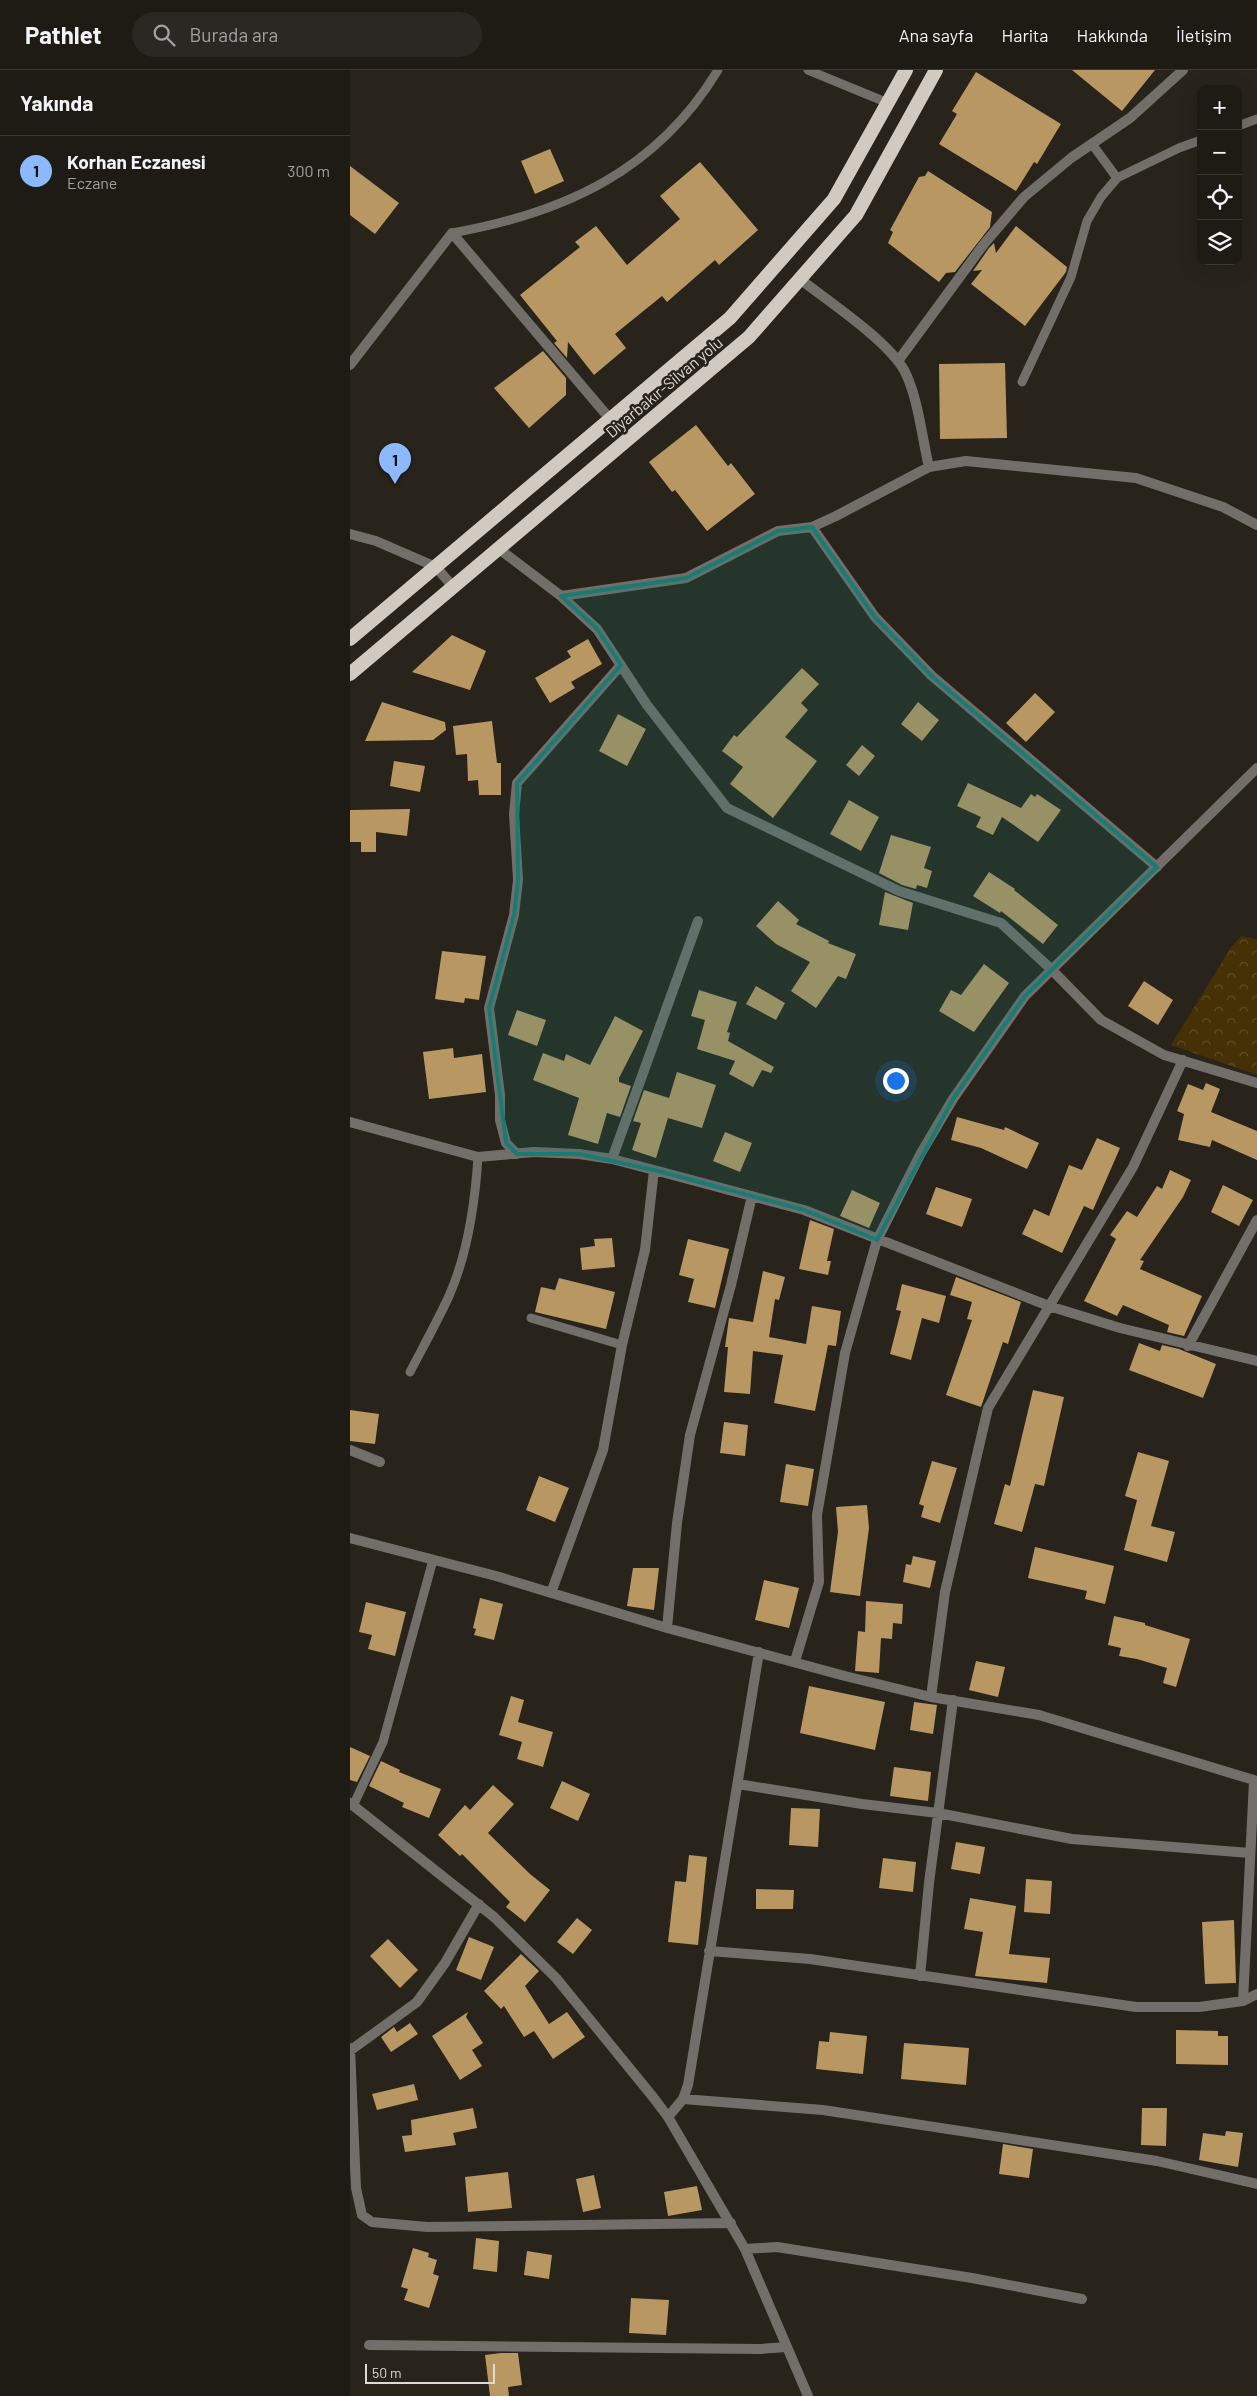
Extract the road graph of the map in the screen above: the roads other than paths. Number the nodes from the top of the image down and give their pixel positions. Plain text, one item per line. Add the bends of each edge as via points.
1 (718, 70) edge
2 (808, 70) edge
3 (906, 70) edge
4 (936, 70) edge
5 (1183, 70) edge
6 (888, 103) junction
7 (1257, 120) edge
8 (1242, 125) edge
9 (1197, 141) edge
10 (1092, 144) junction
11 (1117, 178) junction
12 (452, 233) junction
13 (800, 279) junction
14 (898, 360) junction
15 (350, 365) edge
16 (1022, 382) dead end
17 (610, 419) junction
18 (929, 467) junction
19 (1257, 525) edge
20 (812, 526) junction
21 (350, 534) edge
22 (499, 549) junction
23 (436, 567) junction
24 (454, 588) junction
25 (561, 596) junction
26 (350, 639) edge
27 (621, 665) junction
28 (350, 674) edge
29 (1257, 768) edge
30 (1157, 867) junction
31 (698, 921) dead end
32 (1052, 970) junction
33 (1184, 1060) junction
34 (1257, 1083) edge
35 (350, 1122) edge
36 (517, 1154) junction
37 (478, 1157) junction
38 (612, 1159) junction
39 (654, 1170) junction
40 (752, 1196) junction
41 (1257, 1220) edge
42 (877, 1240) junction
43 (1048, 1306) junction
44 (531, 1318) dead end
45 (622, 1345) junction
46 (1188, 1346) junction
47 (1257, 1361) edge
48 (410, 1372) dead end
49 (350, 1450) edge
50 (380, 1462) dead end
51 (350, 1538) edge
52 (433, 1560) junction
53 (551, 1593) junction
54 (667, 1628) junction
55 (759, 1652) junction
56 (795, 1661) junction
57 (931, 1696) junction
58 (953, 1700) junction
59 (1256, 1781) edge
60 (738, 1784) junction
61 (352, 1805) edge
62 (938, 1813) junction
63 (1250, 1853) junction
64 (479, 1904) junction
65 (709, 1951) junction
66 (920, 1976) junction
67 (1257, 1994) edge
68 (1243, 2001) junction
69 (350, 2049) edge
70 (683, 2099) junction
71 (668, 2116) junction
72 (1257, 2184) edge
73 (732, 2223) junction
74 (745, 2249) junction
75 (1082, 2299) dead end
76 (369, 2345) dead end
77 (787, 2347) junction
78 (808, 2396) edge

1 - 12 lane via 672,130 616,177 541,211
2 - 6 lane
3 - 6 highway, Diyarbakır-Silvan yolu
4 - 13 highway, Diyarbakır-Silvan yolu via 856,215
5 - 10 street via 1130,118
6 - 17 highway, Diyarbakır-Silvan yolu via 834,199 730,318
7 - 8 lane
9 - 11 lane
10 - 11 lane
10 - 14 street via 1047,177 1003,220
11 - 16 lane via 1087,221 1071,277
12 - 15 street
12 - 17 street
13 - 14 street
13 - 22 highway, Diyarbakır-Silvan yolu via 749,337
14 - 18 street via 912,391
17 - 23 highway, Diyarbakır-Silvan yolu
18 - 19 street via 966,461 1136,478 1223,507
18 - 20 street
20 - 25 street via 778,531 686,578
20 - 30 street via 874,618 932,676
21 - 23 street via 376,541
22 - 24 highway, Diyarbakır-Silvan yolu
22 - 25 street
23 - 24 street
23 - 26 highway, Diyarbakır-Silvan yolu
24 - 28 highway, Diyarbakır-Silvan yolu
25 - 27 street via 597,629
27 - 32 street via 647,705 727,808 899,891 1001,922
27 - 36 street via 517,783 514,814 518,880 514,915 489,1008 500,1120 506,1143
29 - 30 street
30 - 32 street
31 - 38 street
32 - 33 street via 1101,1020 1164,1054
32 - 42 street via 1024,996 953,1100 921,1153
33 - 34 street
33 - 43 street via 1133,1167
35 - 37 street
36 - 37 street
36 - 38 street via 534,1152
37 - 48 lane via 474,1204 459,1266 449,1295
38 - 39 street
39 - 40 street
39 - 45 street via 645,1250
40 - 42 street via 804,1210
40 - 54 street via 690,1435
41 - 46 street
42 - 43 street via 1027,1295
42 - 56 street via 845,1353 817,1515 819,1582
43 - 46 street
43 - 57 street via 988,1408 945,1592
44 - 45 lane
45 - 53 street via 604,1450
46 - 47 street
49 - 50 street
51 - 52 street
52 - 53 street
52 - 61 lane via 383,1742
53 - 54 street
54 - 55 street
55 - 56 street
55 - 60 street
56 - 57 street
57 - 58 street
58 - 59 street via 1039,1715
58 - 62 street
59 - 63 street
60 - 62 street
60 - 65 street
61 - 64 street
62 - 63 street via 1072,1840
62 - 66 street
63 - 68 street
64 - 69 street via 445,1963 417,2002
64 - 71 street via 556,1978
65 - 66 street via 810,1959
65 - 70 street via 688,2085
66 - 68 street via 1136,2006 1199,2007
67 - 68 street
69 - 73 street via 356,2188 362,2215 372,2222 427,2227
70 - 71 street
70 - 72 street via 833,2112 1157,2161
71 - 73 street
73 - 74 street
74 - 75 street via 777,2247
74 - 77 street
76 - 77 street
77 - 78 street

